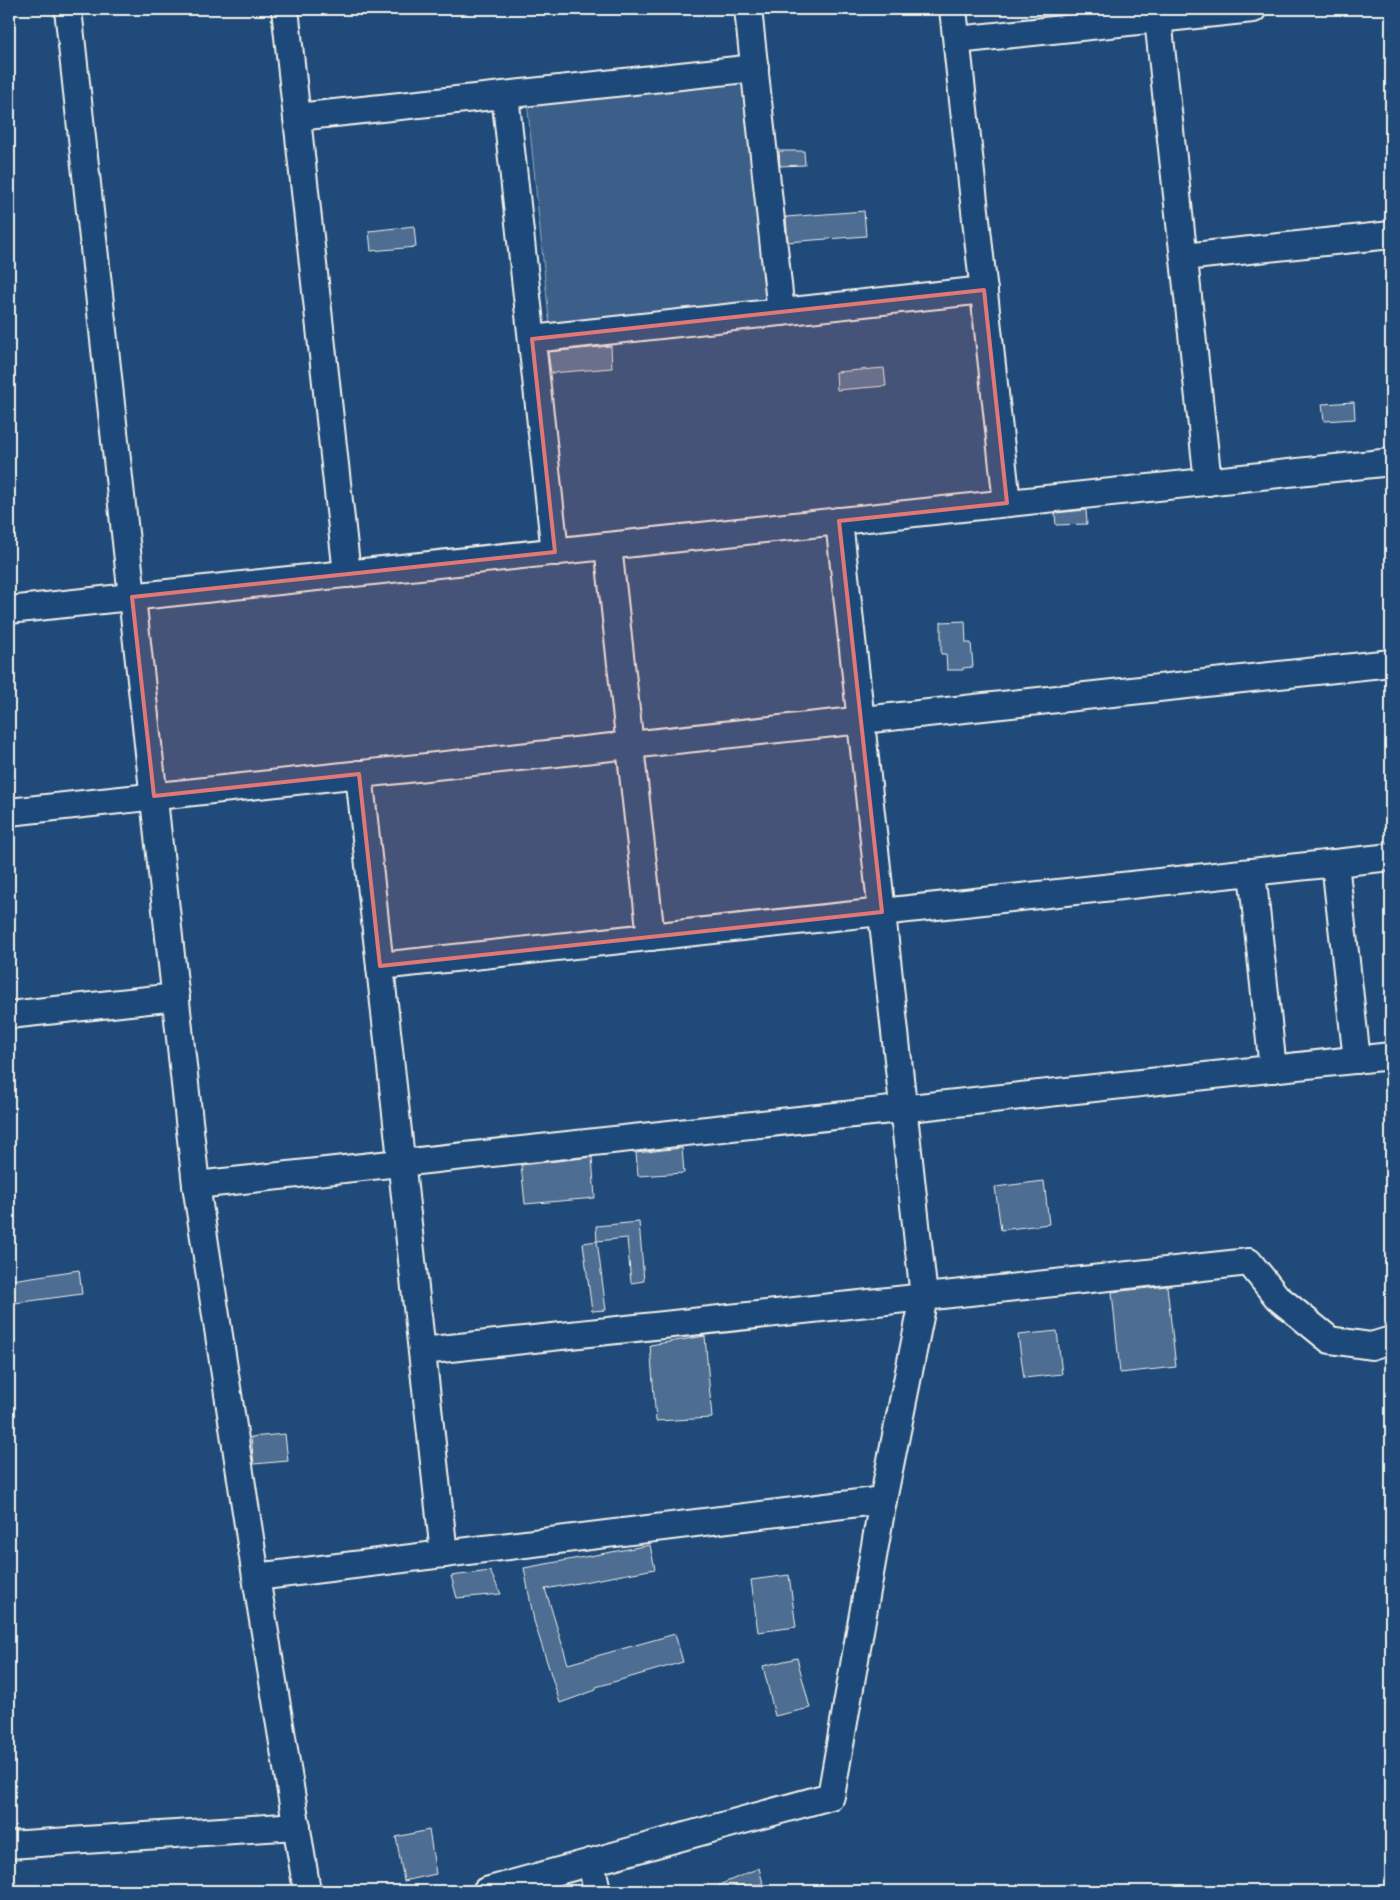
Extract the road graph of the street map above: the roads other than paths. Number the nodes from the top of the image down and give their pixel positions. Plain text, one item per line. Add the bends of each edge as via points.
1 (68, 9) edge
2 (285, 9) edge
3 (748, 9) edge
4 (953, 9) edge
5 (1253, 9) edge
6 (1158, 19) junction
7 (957, 40) junction
8 (755, 68) junction
9 (506, 95) junction
10 (297, 117) junction
11 (1391, 235) edge
12 (1184, 257) junction
13 (984, 290) junction
14 (781, 312) junction
15 (532, 339) junction
16 (1391, 462) edge
17 (1208, 482) junction
18 (1007, 503) junction
19 (839, 521) junction
20 (608, 546) junction
21 (555, 552) junction
22 (347, 574) junction
23 (132, 597) junction
24 (9, 610) edge
25 (1391, 663) edge
26 (861, 720) junction
27 (630, 745) junction
28 (359, 774) junction
29 (154, 796) junction
30 (9, 812) edge
31 (1391, 857) edge
32 (1336, 863) junction
33 (1252, 872) junction
34 (882, 912) junction
35 (651, 937) junction
36 (380, 966) junction
37 (176, 997) junction
38 (9, 1015) edge
39 (1391, 1056) edge
40 (1357, 1060) junction
41 (1273, 1069) junction
42 (903, 1109) junction
43 (402, 1163) junction
44 (196, 1185) junction
45 (924, 1297) junction
46 (1391, 1340) edge
47 (422, 1351) junction
48 (883, 1500) junction
49 (444, 1554) junction
50 (256, 1577) junction
51 (297, 1826) junction
52 (9, 1845) edge
53 (591, 1862) junction
54 (307, 1891) edge
55 (486, 1891) edge
56 (597, 1891) edge

1 - 23 street
2 - 10 street
3 - 8 street
4 - 7 street
5 - 6 street
6 - 7 street
6 - 12 street
7 - 13 street
8 - 9 street
8 - 14 street
9 - 10 street
9 - 15 street
10 - 22 street
11 - 12 street
12 - 17 street
13 - 14 street
13 - 18 street
14 - 15 street
15 - 21 street
16 - 17 street
17 - 18 street
18 - 19 street
19 - 20 street
19 - 26 street
20 - 21 street
20 - 27 street
21 - 22 street
22 - 23 street
23 - 24 street
23 - 29 street
25 - 26 street
26 - 27 street
26 - 34 street
27 - 28 street
27 - 35 street
28 - 29 street
28 - 36 street
29 - 30 street
29 - 37 street
31 - 32 street
32 - 33 street
32 - 40 street
33 - 34 street
33 - 41 street
34 - 35 street
34 - 42 street
35 - 36 street
36 - 43 street
37 - 38 street
37 - 44 street
39 - 40 street
40 - 41 street
41 - 42 street
42 - 43 street
42 - 45 street
43 - 44 street
43 - 47 street
44 - 50 street
45 - 46 street via 1249,1262 1277,1297 1330,1340 1371,1346
45 - 47 street
45 - 48 street
47 - 49 street
48 - 49 street
48 - 53 street via 831,1796
49 - 50 street
50 - 51 street
51 - 52 street
51 - 54 street
53 - 55 street
53 - 56 street

